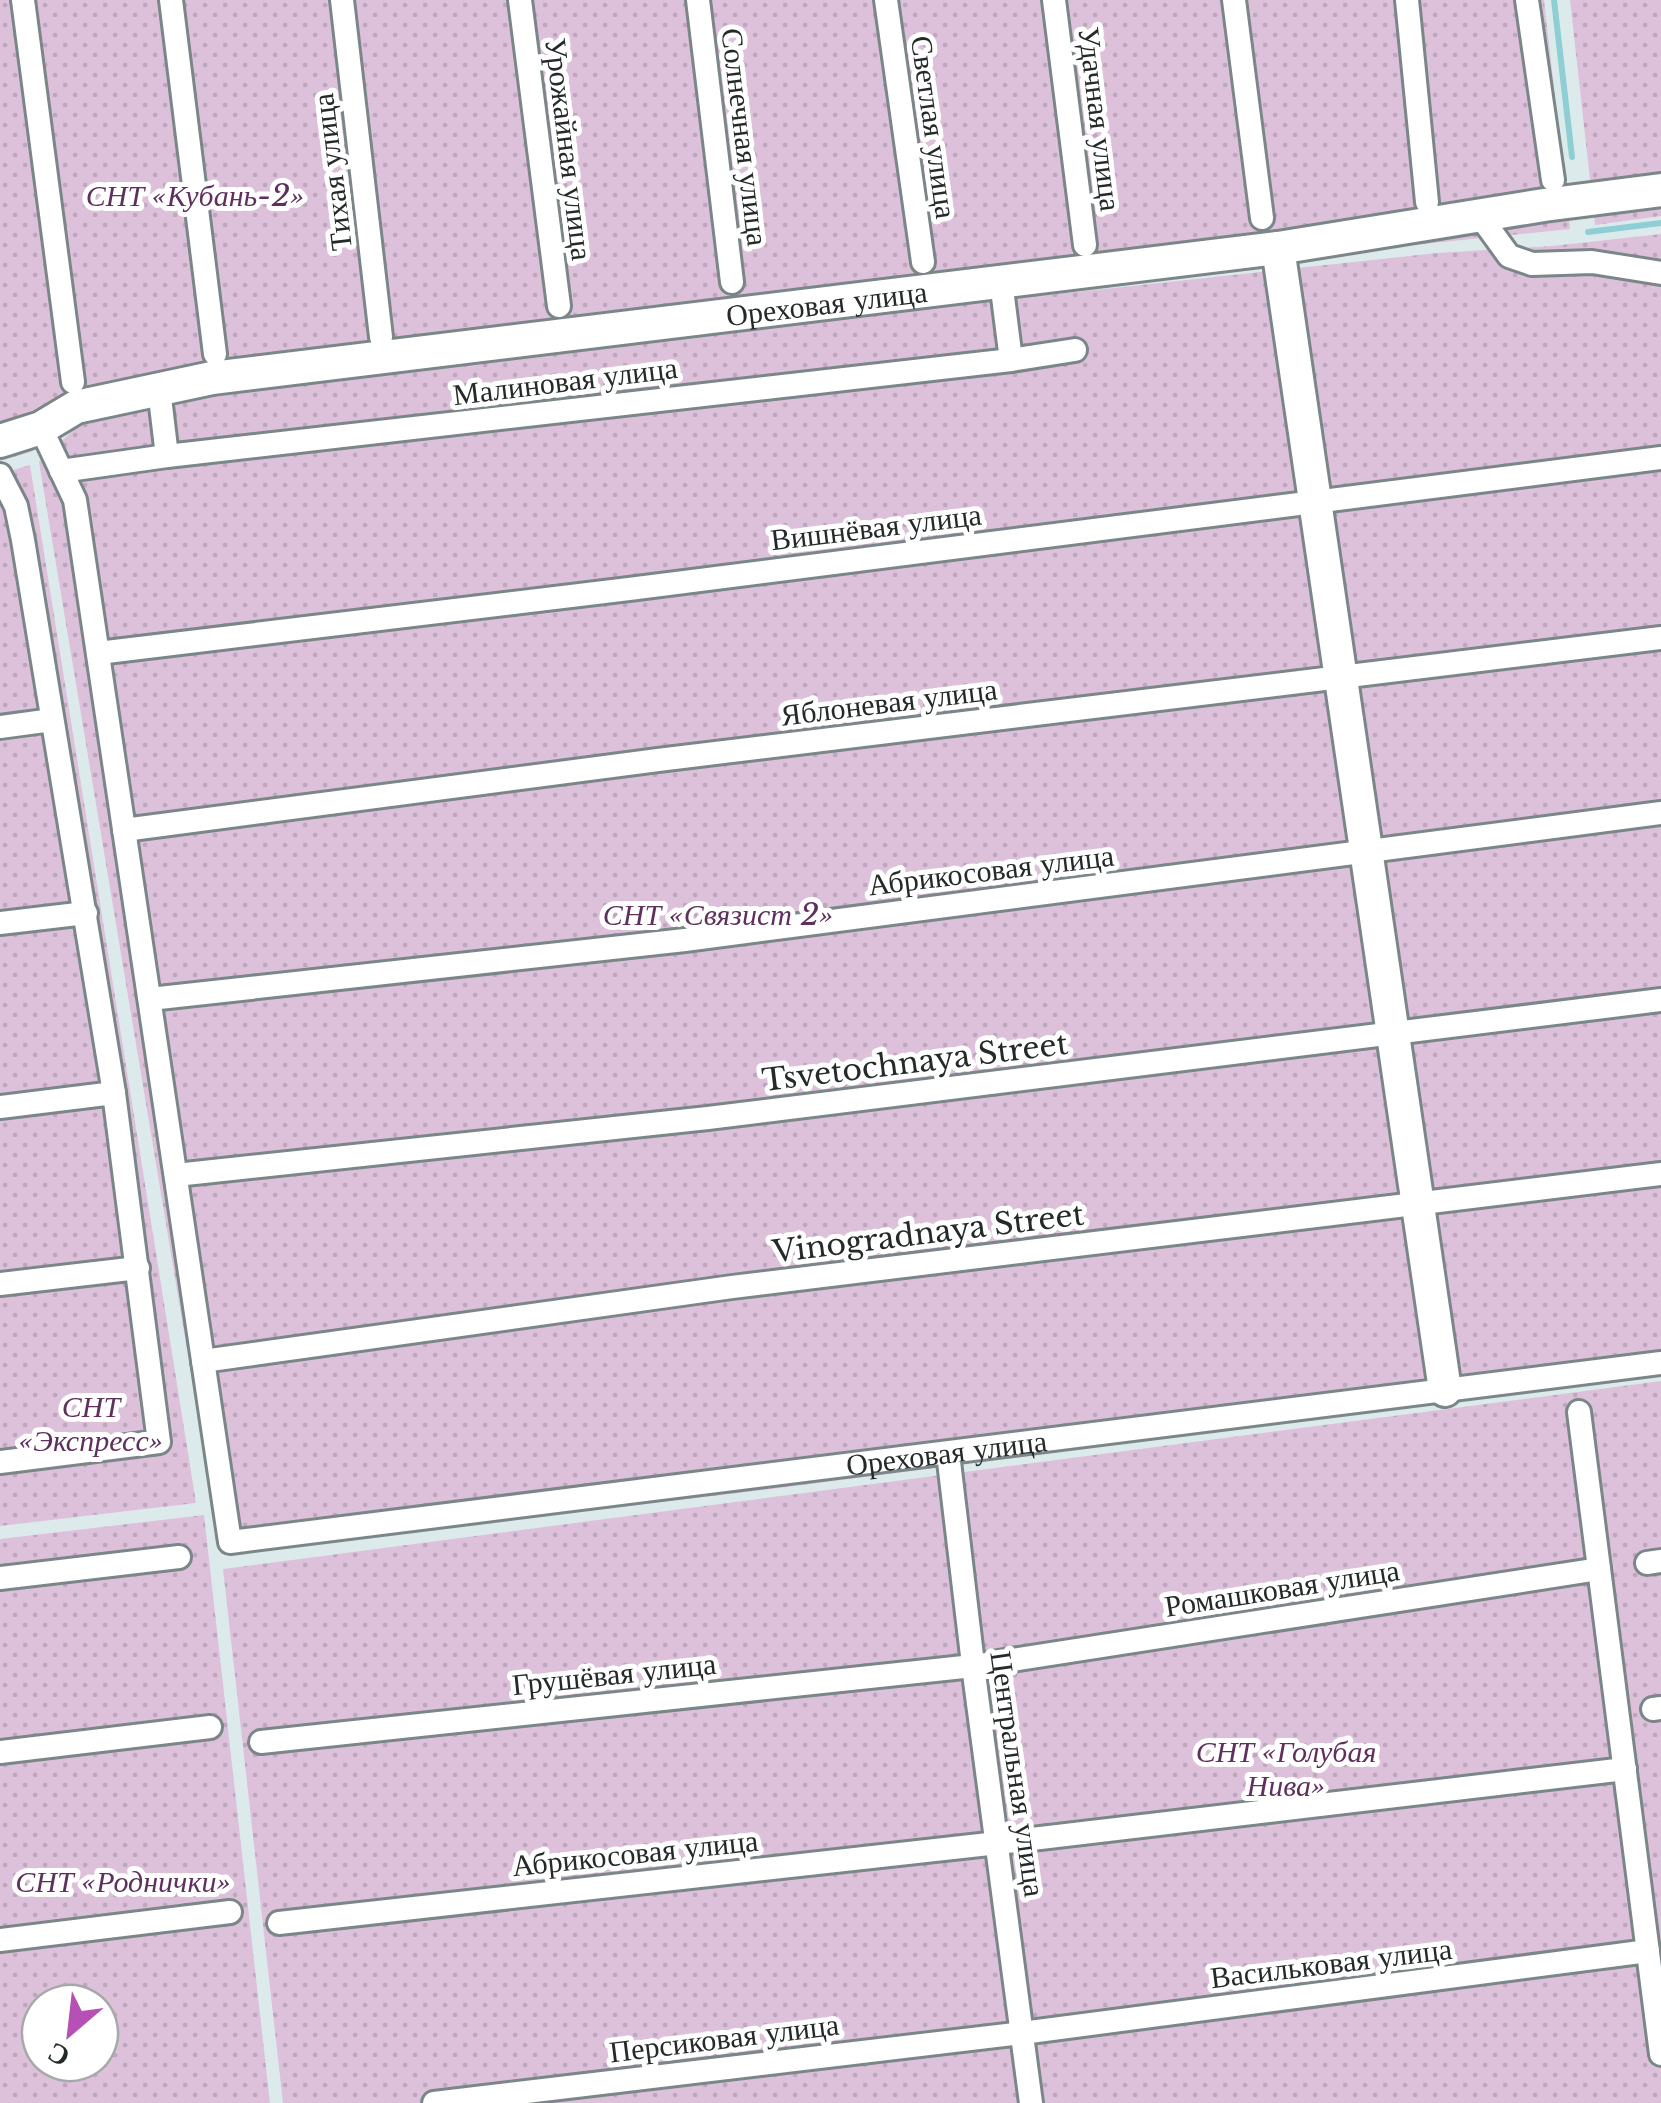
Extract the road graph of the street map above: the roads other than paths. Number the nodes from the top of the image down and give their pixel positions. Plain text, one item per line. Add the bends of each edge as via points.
1 (24, 0) edge
2 (171, 0) edge
3 (342, 0) edge
4 (520, 0) edge
5 (698, 0) edge
6 (886, 0) edge
7 (1054, 0) edge
8 (1234, 0) edge
9 (1407, 0) edge
10 (1527, 0) edge
11 (1553, 180) dead end
12 (1661, 190) edge
13 (1427, 202) dead end
14 (1480, 216) junction
15 (1262, 218) dead end
16 (1086, 245) dead end
17 (1278, 248) junction
18 (922, 262) dead end
19 (1661, 273) edge
20 (732, 282) dead end
21 (1001, 282) junction
22 (559, 306) dead end
23 (381, 338) dead end
24 (1075, 350) dead end
25 (216, 354) dead end
26 (1011, 360) junction
27 (73, 382) dead end
28 (159, 389) junction
29 (41, 428) junction
30 (0, 441) edge
31 (167, 456) junction
32 (1661, 458) edge
33 (62, 471) junction
34 (0, 475) edge
35 (1315, 502) junction
36 (11, 542) edge
37 (1661, 638) edge
38 (98, 653) junction
39 (1340, 677) junction
40 (52, 720) junction
41 (0, 727) edge
42 (1661, 814) edge
43 (124, 830) junction
44 (1366, 852) junction
45 (86, 913) junction
46 (0, 923) edge
47 (150, 999) junction
48 (1661, 1000) edge
49 (1393, 1033) junction
50 (114, 1093) junction
51 (0, 1107) edge
52 (1661, 1174) edge
53 (176, 1175) junction
54 (1418, 1204) junction
55 (138, 1268) junction
56 (0, 1284) edge
57 (204, 1361) junction
58 (1661, 1364) edge
59 (1445, 1390) junction
60 (1579, 1412) dead end
61 (948, 1454) junction
62 (0, 1462) edge
63 (179, 1556) dead end
64 (1599, 1569) junction
65 (0, 1578) edge
66 (973, 1666) junction
67 (210, 1727) dead end
68 (261, 1742) dead end
69 (0, 1752) edge
70 (1625, 1768) junction
71 (998, 1844) junction
72 (230, 1912) dead end
73 (279, 1922) dead end
74 (0, 1940) edge
75 (1648, 1952) junction
76 (1022, 2033) junction
77 (1661, 2054) edge
78 (434, 2103) edge
79 (1031, 2103) edge

1 - 27 street
2 - 25 street
3 - 23 street, Тихая улица
4 - 22 street, Урожайная улица
5 - 20 street, Солнечная улица
6 - 18 street, Светлая улица
7 - 16 street, Удачная улица
8 - 15 street
9 - 13 street
10 - 11 street
12 - 14 street, Ореховая улица
14 - 17 street, Ореховая улица
14 - 19 street via 1509,256 1532,264 1592,262
17 - 21 street, Ореховая улица
17 - 35 street
21 - 26 street
21 - 28 street, Ореховая улица
24 - 26 street, Малиновая улица
26 - 31 street, Малиновая улица
28 - 29 street, Ореховая улица via 76,407
28 - 31 street
29 - 30 street, Ореховая улица
29 - 33 street
31 - 33 street, Малиновая улица
32 - 35 street, Вишнёвая улица
33 - 38 street via 76,500
34 - 36 street via 16,506
35 - 38 street, Вишнёвая улица
35 - 39 street
36 - 40 street
37 - 39 street, Яблоневая улица
38 - 43 street
39 - 43 street, Яблоневая улица
39 - 44 street
40 - 41 street
40 - 45 street
42 - 44 street, Абрикосовая улица
43 - 47 street
44 - 47 street, Абрикосовая улица via 686,940
44 - 49 street
45 - 46 street
45 - 50 street
47 - 53 street
48 - 49 street, Tsvetochnaya Street
49 - 53 street, Tsvetochnaya Street via 708,1118
49 - 54 street
50 - 51 street
50 - 55 street
52 - 54 street, Vinogradnaya Street
53 - 57 street
54 - 57 street, Vinogradnaya Street via 732,1287
54 - 59 street
55 - 56 street
55 - 62 street via 159,1442
57 - 61 street, Ореховая улица via 230,1542
58 - 59 street, Ореховая улица
59 - 61 street, Ореховая улица
60 - 64 street
61 - 66 street, Центральная улица
63 - 65 street
64 - 66 street, Ромашковая улица
64 - 70 street
66 - 68 street, Грушёвая улица
66 - 71 street, Центральная улица
67 - 69 street
70 - 71 street
70 - 75 street
71 - 73 street, Абрикосовая улица
71 - 76 street, Центральная улица
72 - 74 street
75 - 76 street, Васильковая улица
75 - 77 street
76 - 78 street, Персиковая улица
76 - 79 street, Центральная улица

